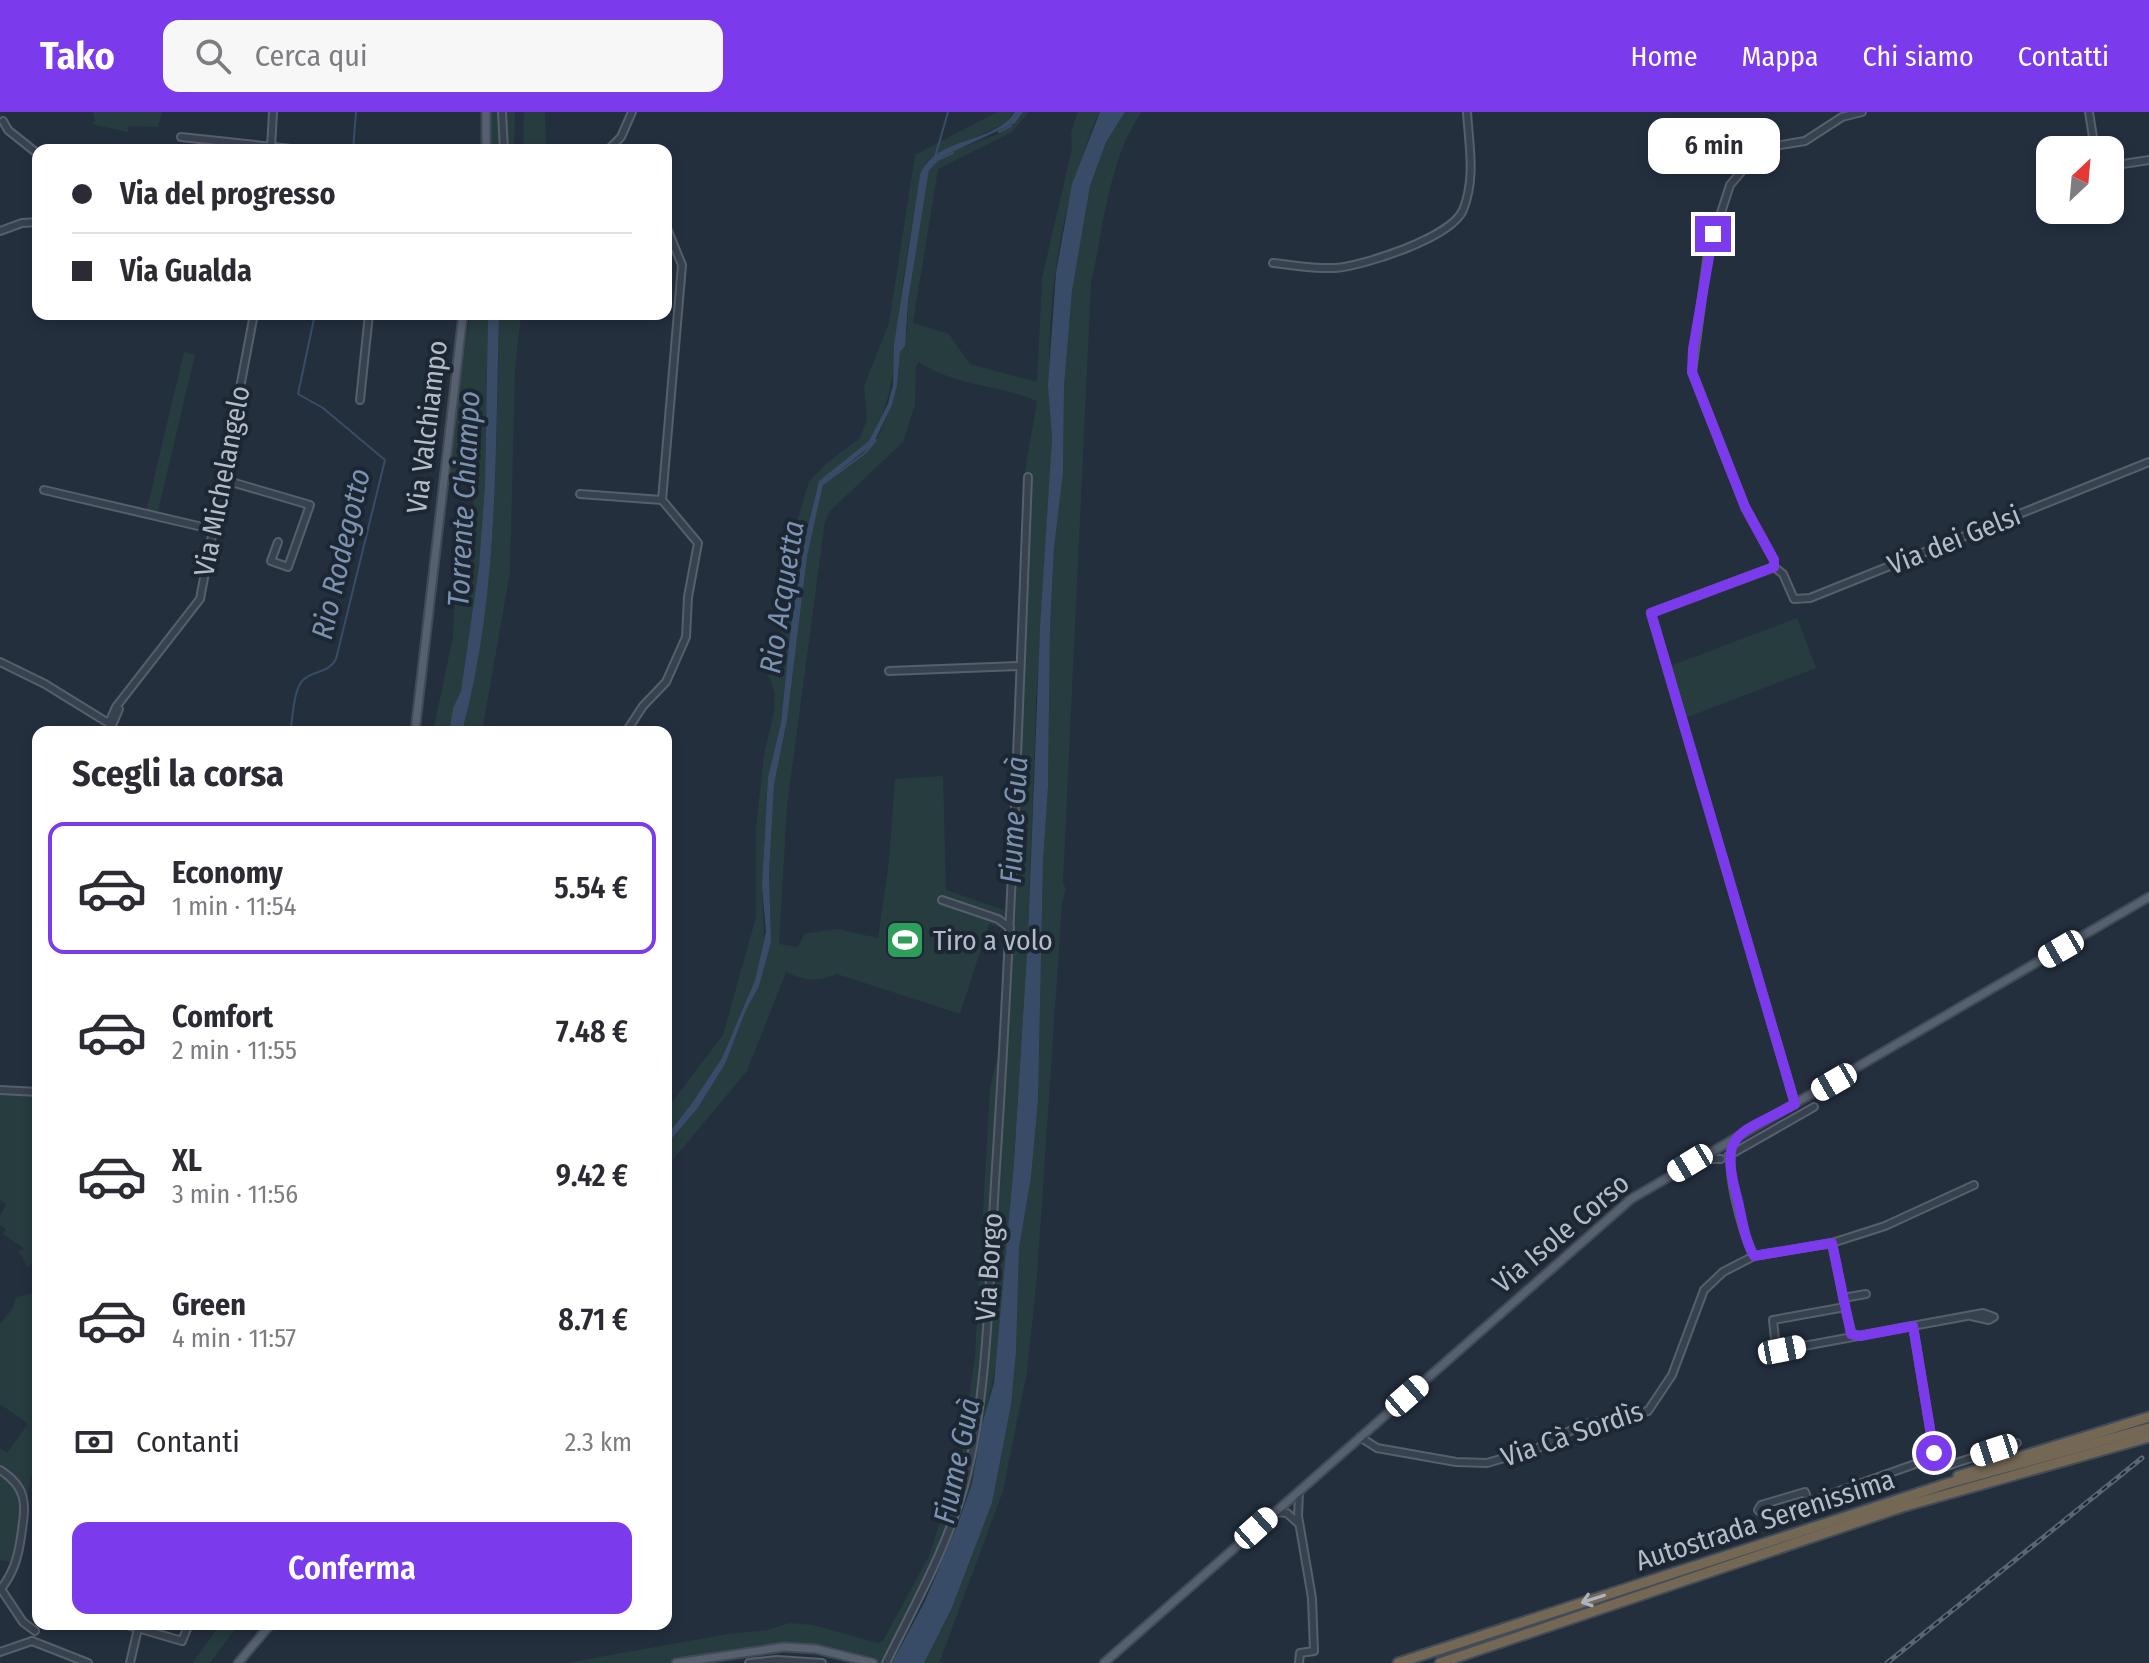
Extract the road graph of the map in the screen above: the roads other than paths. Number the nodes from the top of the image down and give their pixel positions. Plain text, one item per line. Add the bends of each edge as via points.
1 (7, 112) edge
2 (273, 112) edge
3 (502, 112) edge
4 (632, 112) edge
5 (1467, 112) edge
6 (1862, 112) edge
7 (2089, 112) edge
8 (486, 116) edge
9 (2, 122) edge
10 (2093, 136) edge
11 (181, 137) dead end
12 (238, 144) edge
13 (271, 144) edge
14 (484, 144) edge
15 (504, 144) edge
16 (614, 144) edge
17 (32, 149) edge
18 (2149, 160) edge
19 (2124, 164) edge
20 (32, 222) edge
21 (0, 231) edge
22 (672, 241) edge
23 (1273, 263) dead end
24 (253, 320) edge
25 (368, 320) edge
26 (462, 320) edge
27 (360, 400) dead end
28 (2149, 462) edge
29 (1028, 477) dead end
30 (221, 479) junction
31 (44, 490) dead end
32 (580, 494) dead end
33 (662, 500) junction
34 (211, 529) junction
35 (278, 542) dead end
36 (1774, 567) junction
37 (0, 662) edge
38 (1020, 666) junction
39 (889, 671) dead end
40 (109, 723) junction
41 (109, 726) edge
42 (416, 726) edge
43 (630, 726) edge
44 (2149, 897) edge
45 (942, 900) dead end
46 (1010, 928) junction
47 (0, 1090) edge
48 (32, 1092) edge
49 (1795, 1104) junction
50 (1814, 1107) dead end
51 (1743, 1133) junction
52 (1718, 1146) junction
53 (1724, 1158) junction
54 (1690, 1163) junction
55 (1974, 1185) dead end
56 (1832, 1243) junction
57 (1754, 1256) junction
58 (1866, 1294) dead end
59 (1843, 1298) junction
60 (1845, 1307) junction
61 (1971, 1316) dead end
62 (1913, 1326) junction
63 (1852, 1335) junction
64 (2149, 1417) edge
65 (2149, 1428) edge
66 (1360, 1437) junction
67 (2149, 1437) edge
68 (2017, 1443) dead end
69 (1932, 1458) junction
70 (0, 1470) edge
71 (1931, 1489) junction
72 (1299, 1490) junction
73 (1808, 1500) junction
74 (1287, 1501) junction
75 (1298, 1506) junction
76 (1273, 1513) junction
77 (1293, 1517) junction
78 (1299, 1524) junction
79 (1, 1589) edge
80 (32, 1629) edge
81 (138, 1630) edge
82 (146, 1630) edge
83 (160, 1630) edge
84 (187, 1630) edge
85 (266, 1630) edge
86 (35, 1631) edge
87 (158, 1635) junction
88 (32, 1641) junction
89 (0, 1652) edge
90 (241, 1661) edge
91 (88, 1663) edge
92 (130, 1663) edge
93 (676, 1663) edge
94 (749, 1663) edge
95 (822, 1663) edge
96 (873, 1663) edge
97 (886, 1663) edge
98 (1104, 1663) edge
99 (1299, 1663) edge
100 (1398, 1663) edge
101 (1440, 1663) edge

1 - 9 street
2 - 13 street
3 - 15 street
4 - 16 street
5 - 23 street via 1471,173 1463,210 1448,227 1411,246 1339,267
6 - 36 street via 1842,117 1805,141 1758,152 1730,185 1708,253 1692,372
7 - 10 street
8 - 14 main road
9 - 17 street
11 - 12 street
18 - 19 street
20 - 21 street
22 - 33 street via 682,265
24 - 30 street, Via Michelangelo
25 - 27 street
26 - 42 main road, Via Valchiampo
28 - 36 street, Via dei Gelsi via 1810,598 1794,599
29 - 38 street, Via Borgo
30 - 34 street, Via Michelangelo
30 - 35 street via 310,505 288,567 271,561
31 - 34 street
32 - 33 street
33 - 43 street via 698,543 688,626 666,682
34 - 40 street, Via Michelangelo via 200,599
36 - 49 street via 1651,613
37 - 40 street
38 - 39 street
38 - 46 street, Via Borgo
40 - 41 street
44 - 49 main road, Via Isole Corso
45 - 46 street
46 - 97 street, Via Borgo via 985,1333 973,1443 947,1532
47 - 48 street
49 - 51 main road, Via Isole Corso
50 - 53 street
51 - 52 main road, Via Isole Corso
51 - 53 street
52 - 53 street
52 - 54 main road, Via Isole Corso
53 - 54 street
53 - 57 street
54 - 66 main road, Via Isole Corso via 1608,1217
55 - 56 street, Via Cà Sordìs via 1885,1226
56 - 57 street, Via Cà Sordìs
56 - 59 street
57 - 66 street, Via Cà Sordìs via 1723,1272 1704,1290 1672,1375 1648,1411 1581,1425 1538,1448 1487,1463 1377,1448
58 - 59 street
59 - 60 street
60 - 63 street
60 - 63 street via 1773,1320 1775,1346 1782,1350
61 - 62 street
62 - 63 street
62 - 69 street
64 - 71 highway via 1969,1471
65 - 71 highway, Autostrada Serenissima
66 - 72 main road, Via Isole Corso
67 - 101 highway, Autostrada Serenissima via 1902,1507
68 - 69 street via 1947,1466
69 - 73 street
70 - 79 street via 19,1485 26,1508 19,1555
71 -> 100 highway, Autostrada Serenissima
72 - 74 main road, Via Isole Corso
72 - 75 street
73 - 73 street via 1805,1492 1758,1510 1766,1517
74 - 75 street
74 - 76 main road, Via Isole Corso
74 - 77 street
75 - 78 street
76 - 77 street
76 - 98 main road, Via Isole Corso
77 - 78 street
78 - 99 street via 1312,1598 1314,1651 1300,1653
79 - 80 street
81 - 92 street
82 - 87 street
83 - 87 street
84 - 87 street via 182,1641
85 - 90 main road
86 - 88 street
88 - 89 street
88 - 91 street
93 - 96 main road via 784,1647
94 - 95 street

